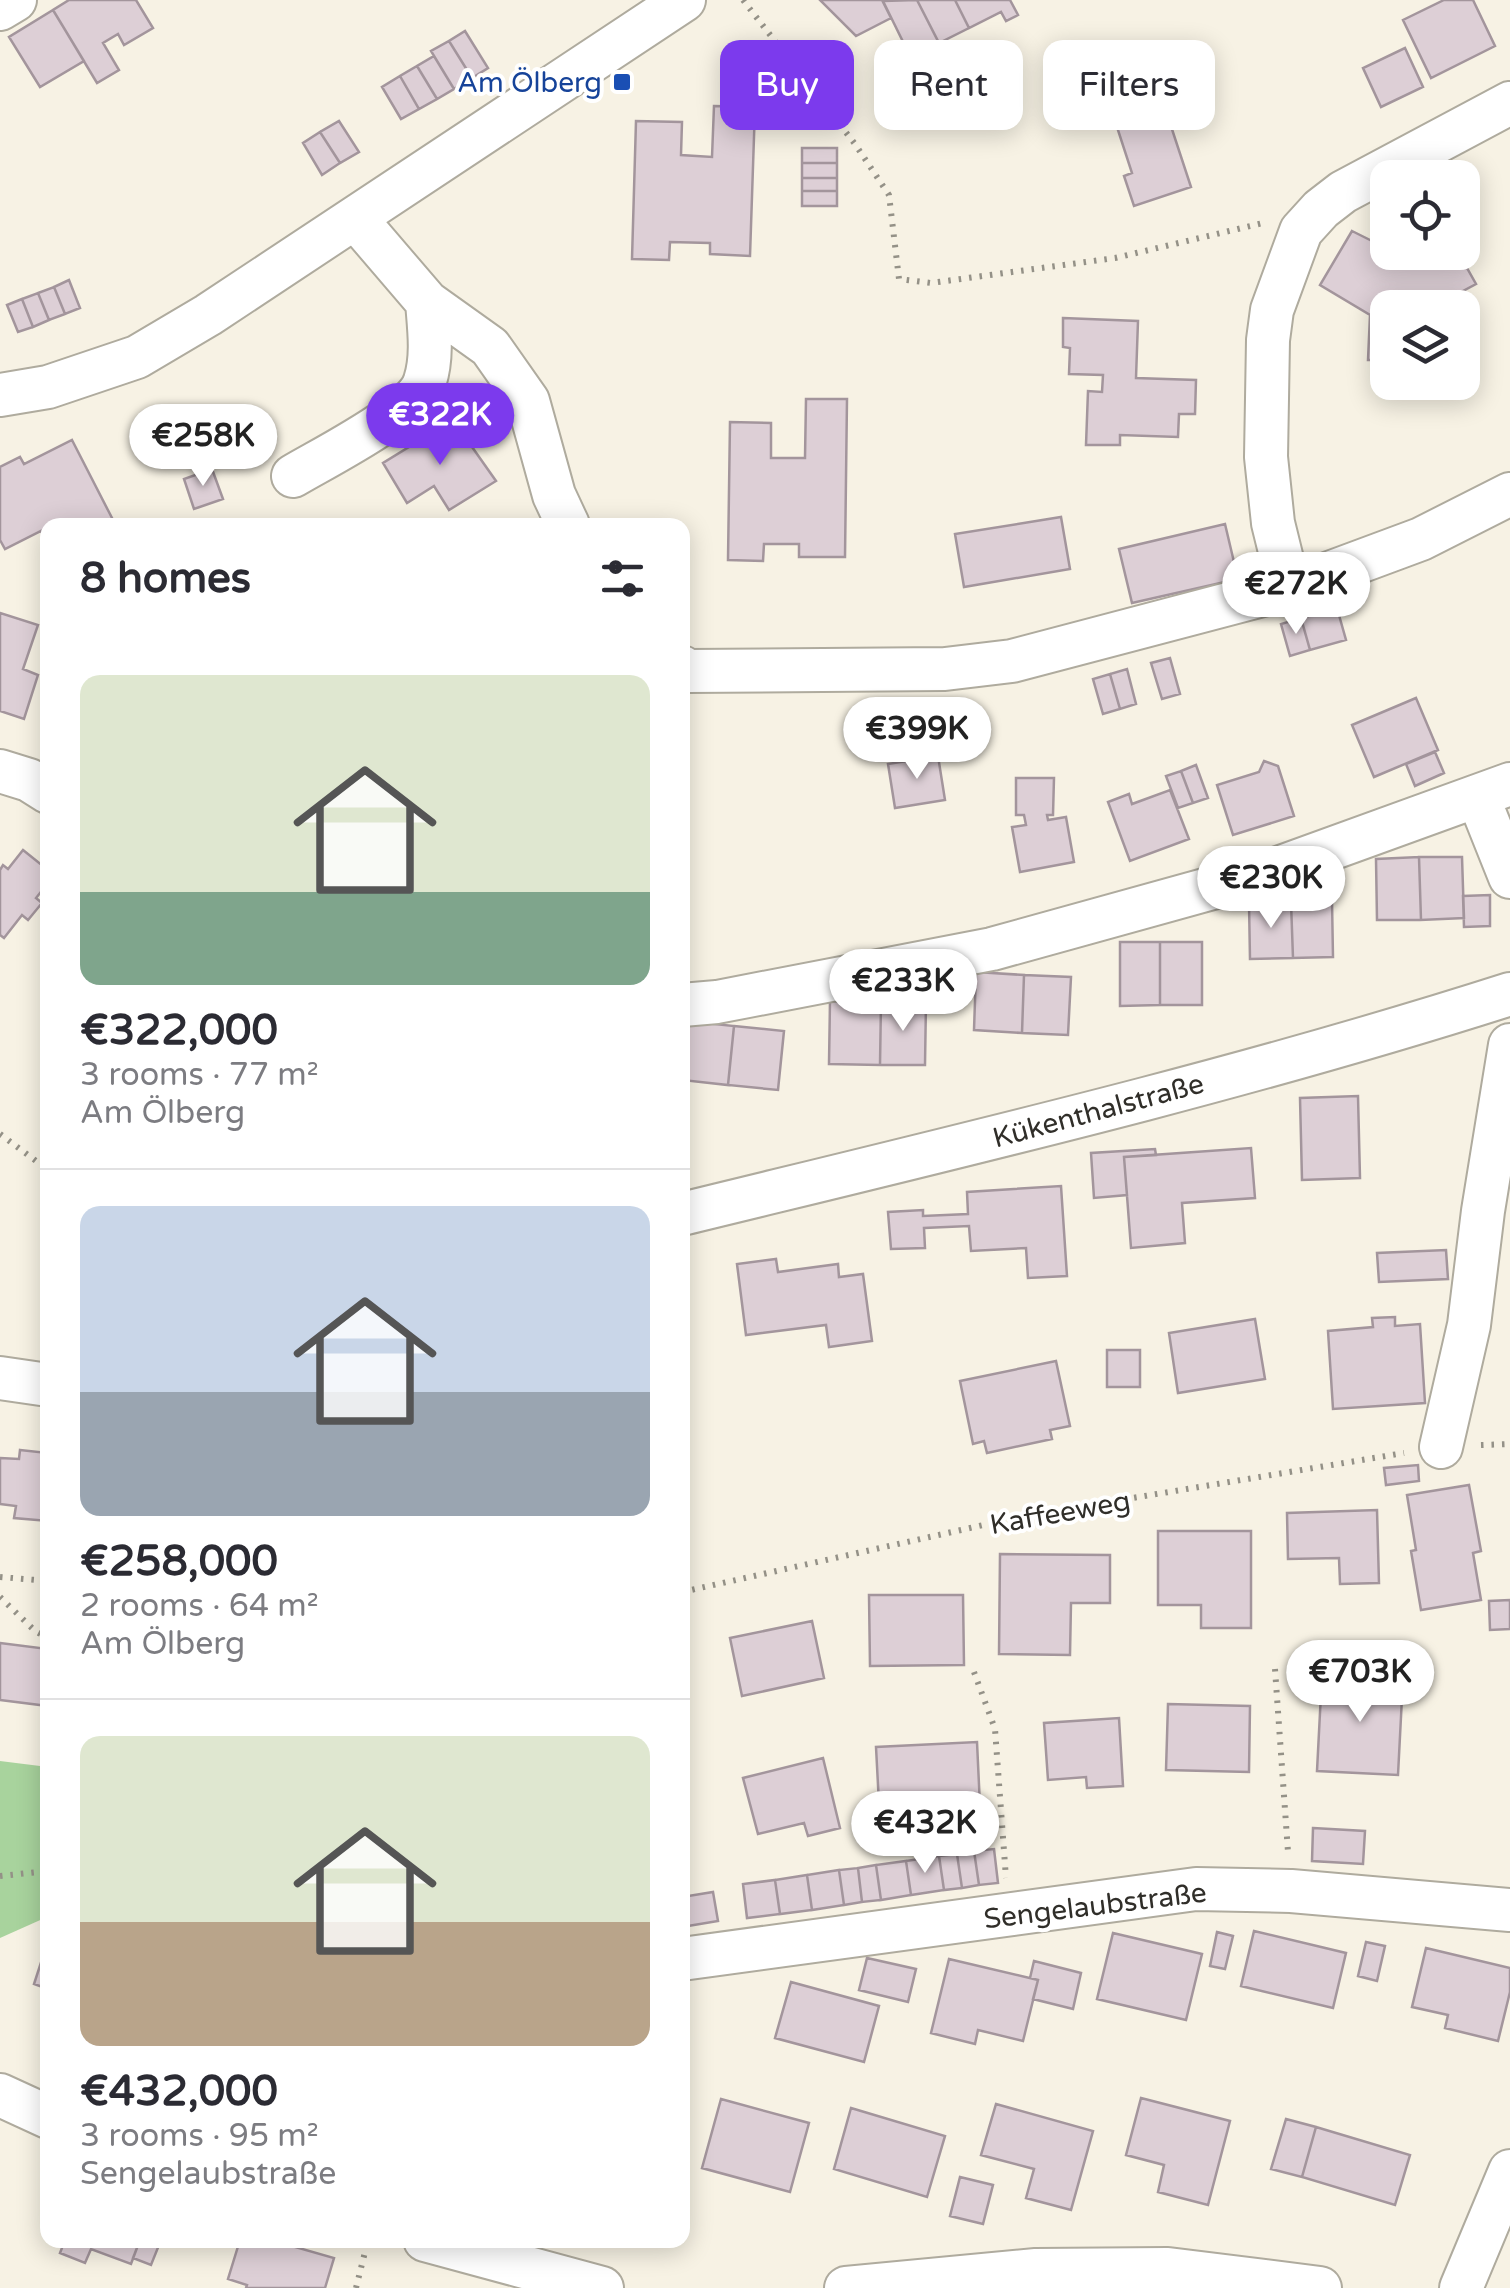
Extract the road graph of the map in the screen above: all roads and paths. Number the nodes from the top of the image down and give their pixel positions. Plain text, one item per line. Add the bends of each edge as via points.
1 (15, 0) edge
2 (684, 0) edge
3 (743, 0) edge
4 (0, 9) edge
5 (1510, 103) edge
6 (1321, 209) junction
7 (355, 218) junction
8 (428, 302) junction
9 (0, 395) edge
10 (292, 476) dead end
11 (1510, 494) edge
12 (565, 518) edge
13 (1289, 588) junction
14 (690, 669) edge
15 (0, 771) edge
16 (40, 787) edge
17 (1494, 790) edge
18 (1510, 877) edge
19 (1510, 994) edge
20 (690, 1004) edge
21 (1510, 1045) edge
22 (0, 1134) edge
23 (40, 1164) edge
24 (690, 1212) edge
25 (0, 1378) edge
26 (40, 1384) edge
27 (1510, 1444) edge
28 (1441, 1447) junction
29 (0, 1578) edge
30 (40, 1581) edge
31 (690, 1590) edge
32 (0, 1597) edge
33 (40, 1634) edge
34 (1274, 1669) dead end
35 (974, 1672) dead end
36 (40, 1872) edge
37 (0, 1876) edge
38 (1290, 1891) junction
39 (1510, 1910) edge
40 (1009, 1915) junction
41 (690, 1959) edge
42 (0, 2095) edge
43 (40, 2113) edge
44 (1510, 2171) edge
45 (366, 2248) edge
46 (454, 2248) edge
47 (356, 2288) edge
48 (602, 2288) edge
49 (846, 2288) edge
50 (1320, 2288) edge
51 (1461, 2288) edge

1 - 4 street
2 - 7 street
3 - 6 path via 890,195 899,278 930,283 1114,258
5 - 6 street
6 - 13 street via 1301,231 1268,340 1266,457
7 - 8 street
7 - 9 street via 136,357 48,387
8 - 10 street via 424,384 405,409
8 - 12 street via 490,347 528,401
11 - 13 street via 1421,539
13 - 14 street via 1012,661 945,669
15 - 16 street
17 - 18 street
17 - 20 street via 1258,875 992,949
19 - 24 street, Kükenthalstraße via 1076,1118
21 - 28 street via 1469,1325
22 - 23 path
25 - 26 street
27 - 28 path, Kaffeeweg
28 - 31 path, Kaffeeweg via 1024,1516
29 - 30 path
32 - 33 path
34 - 38 path
35 - 40 path via 995,1728
36 - 37 path
38 - 39 street, Sengelaubstraße
38 - 40 street, Sengelaubstraße via 1196,1889
40 - 41 street, Sengelaubstraße
42 - 43 street
44 - 51 street
45 - 47 path
46 - 48 street
49 - 50 street via 1036,2270 1168,2269

